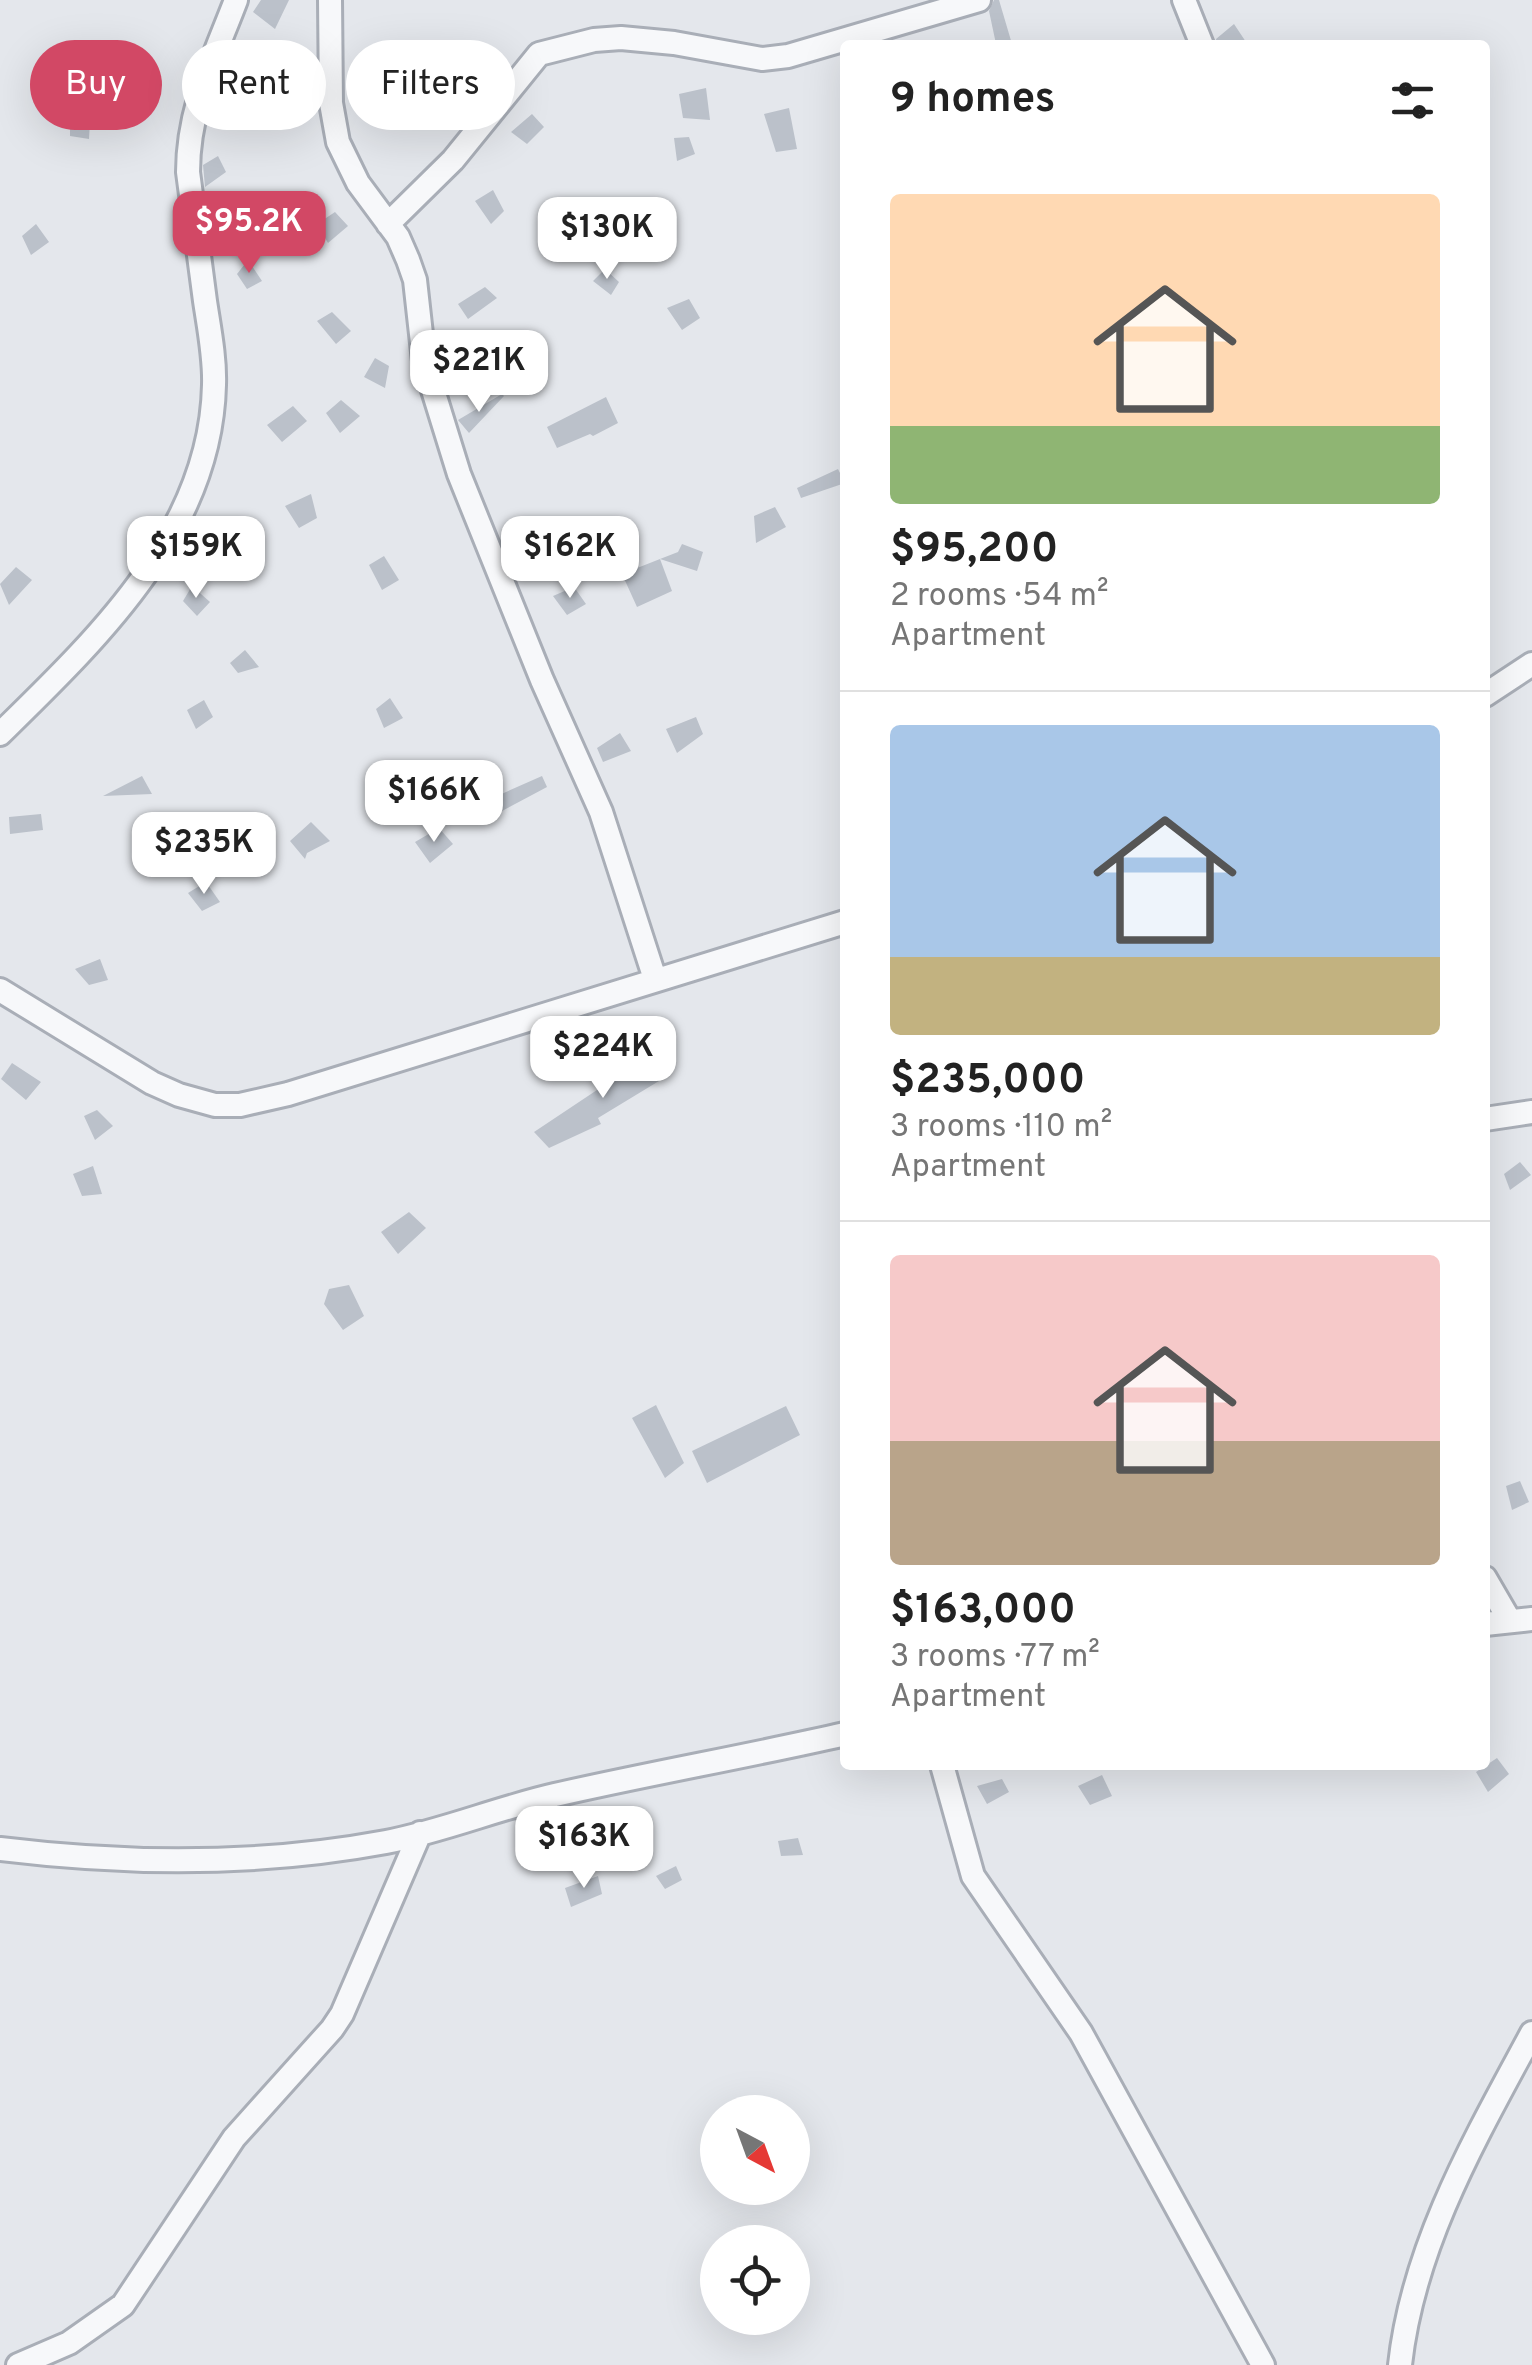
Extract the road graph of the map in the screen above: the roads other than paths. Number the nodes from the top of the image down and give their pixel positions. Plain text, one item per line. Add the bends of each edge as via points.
1 (236, 0) edge
2 (330, 0) edge
3 (979, 0) edge
4 (1184, 0) edge
5 (843, 40) edge
6 (1200, 40) edge
7 (840, 41) edge
8 (388, 224) junction
9 (1532, 664) edge
10 (1490, 692) edge
11 (0, 734) edge
12 (840, 924) edge
13 (655, 979) junction
14 (0, 990) edge
15 (1532, 1112) edge
16 (1490, 1118) edge
17 (1490, 1584) edge
18 (1521, 1620) edge
19 (1490, 1623) edge
20 (840, 1735) edge
21 (944, 1770) edge
22 (420, 1833) junction
23 (0, 1849) edge
24 (1532, 2033) edge
25 (18, 2365) edge
26 (1263, 2365) edge
27 (1400, 2365) edge

1 - 11 street via 188,139 214,384 199,469 160,554 118,611
2 - 8 street via 338,142
3 - 5 street
4 - 6 street
7 - 8 street via 762,59 620,38 539,54 454,160
8 - 13 street via 415,280 424,361 459,474 601,812
9 - 10 street
12 - 13 street
13 - 14 street via 354,1076 215,1105 152,1083
15 - 16 street
17 - 18 street
18 - 19 street
20 - 22 street via 550,1796
21 - 26 street via 978,1885 1081,2033
22 - 23 street via 278,1858 212,1862
22 - 25 street via 332,2029 234,2138 123,2305 69,2343
24 - 27 street via 1449,2194 1413,2301

